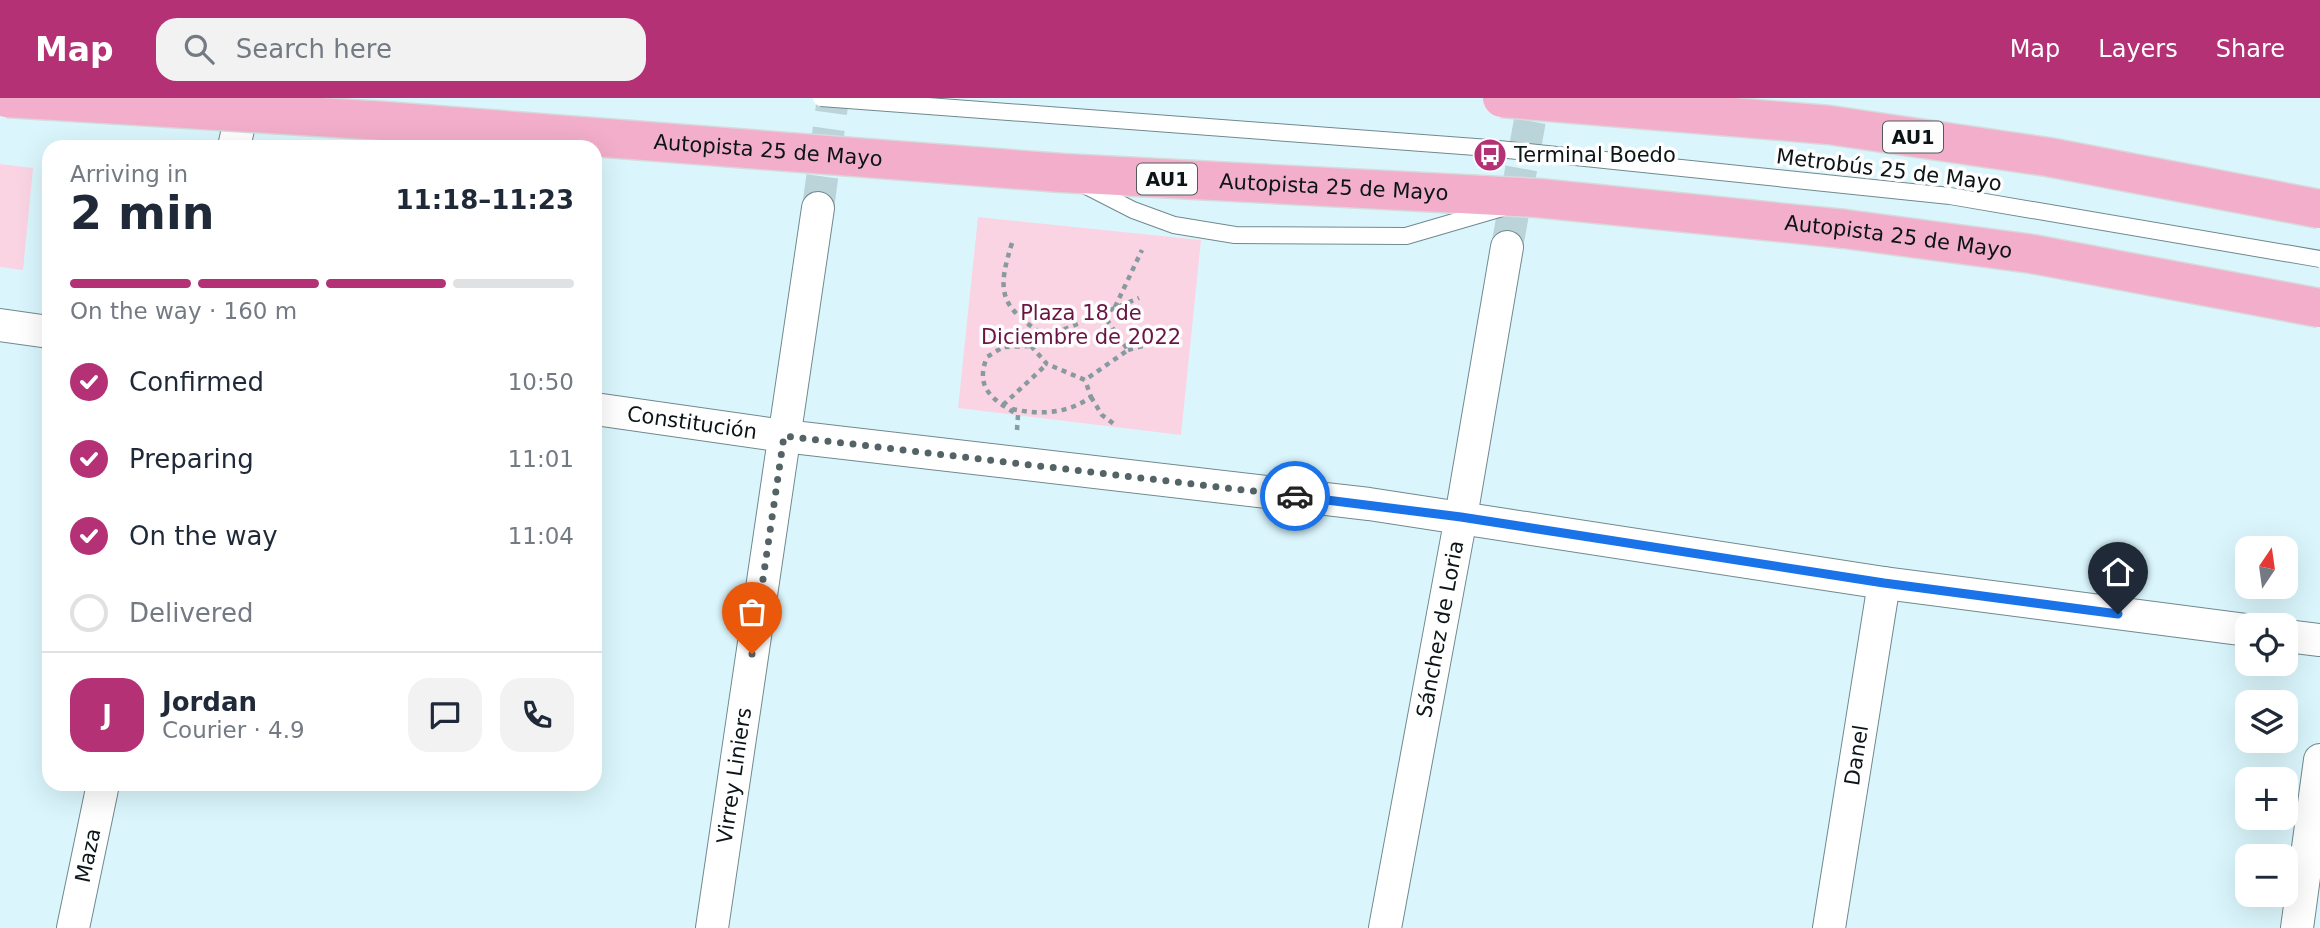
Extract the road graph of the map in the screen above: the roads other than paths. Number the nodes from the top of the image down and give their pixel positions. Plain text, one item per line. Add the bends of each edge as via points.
1 (8, 98) edge
2 (245, 98) edge
3 (821, 98) edge
4 (1502, 98) edge
5 (236, 140) edge
6 (1062, 173) junction
7 (1538, 198) junction
8 (818, 208) tunnel mouth
9 (2320, 209) edge
10 (1507, 247) tunnel mouth
11 (2320, 259) edge
12 (2320, 309) edge
13 (0, 325) edge
14 (42, 331) edge
15 (602, 410) edge
16 (784, 436) junction
17 (1461, 517) junction
18 (1884, 583) junction
19 (2235, 629) edge
20 (2298, 637) edge
21 (2320, 640) edge
22 (2320, 760) edge
23 (102, 791) edge
24 (73, 928) edge
25 (712, 928) edge
26 (1385, 928) edge
27 (1829, 928) edge
28 (2297, 928) edge

1 - 6 highway, Autopista 25 de Mayo / AU1, bridge via 384,121
2 - 5 street
3 - 11 lane, Metrobús 25 de Mayo, bridge via 1489,148 1950,195
4 - 9 highway, AU1, bridge via 1829,125 2048,157
6 - 7 highway, Autopista 25 de Mayo / AU1, bridge
6 - 7 lane, bridge via 1133,210 1174,225 1235,235 1406,236
7 - 12 highway, Autopista 25 de Mayo / AU1, bridge via 1845,229 2032,254
8 - 16 street, Virrey Liniers
10 - 17 street, Sánchez de Loria
13 - 14 street
15 - 16 street, Constitución
16 - 17 street, Constitución
16 - 25 street, Virrey Liniers
17 - 18 street, Constitución
17 - 26 street, Sánchez de Loria
18 - 19 street, Constitución
18 - 27 street, Danel
20 - 21 street
22 - 28 street
23 - 24 street, Maza

